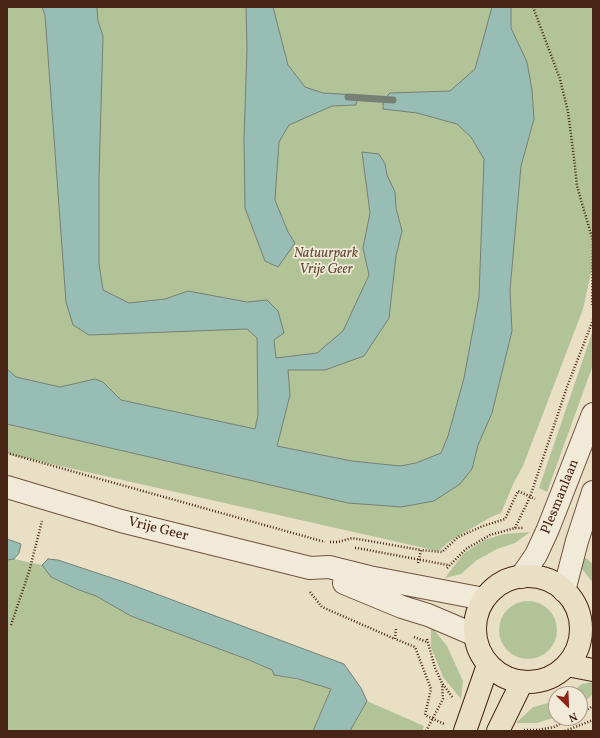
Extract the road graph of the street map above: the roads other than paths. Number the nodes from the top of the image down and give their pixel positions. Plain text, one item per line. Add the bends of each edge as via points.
1 (593, 414) edge
2 (7, 487) edge
3 (593, 492) edge
4 (310, 568) junction
5 (521, 577) junction
6 (564, 591) junction
7 (484, 599) junction
8 (586, 622) edge
9 (475, 636) junction
10 (488, 665) junction
11 (567, 665) junction
12 (593, 670) edge
13 (522, 682) junction
14 (456, 728) edge
15 (498, 731) edge

1 - 5 street, Plesmanlaan via 558,507 536,555
2 - 4 street, Vrije Geer via 121,521
3 - 6 street, Plesmanlaan
4 - 7 street, Vrije Geer via 329,567 410,586
4 - 9 street, Vrije Geer via 324,576 428,615
5 - 6 main road via 544,579
5 - 7 main road via 500,584
6 - 8 main road
7 - 9 main road via 475,620
8 - 11 main road via 581,626 579,643
9 - 10 main road
10 - 13 main road via 507,678
10 - 14 main road
11 - 12 main road
11 - 13 main road via 542,680
13 - 15 main road

